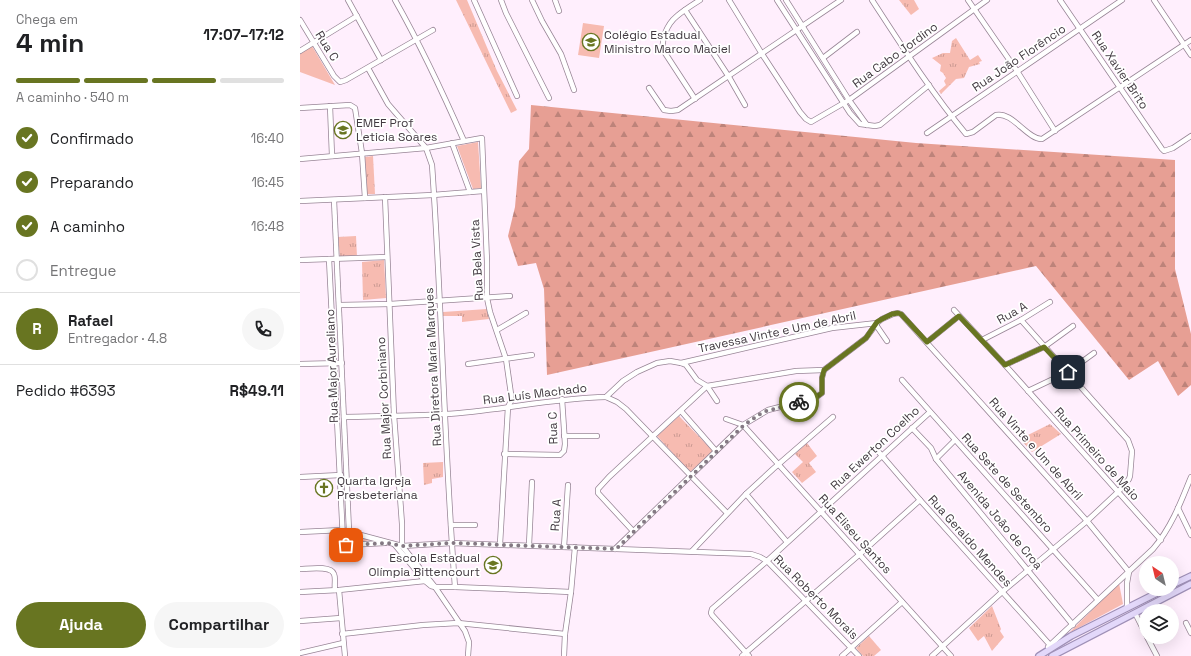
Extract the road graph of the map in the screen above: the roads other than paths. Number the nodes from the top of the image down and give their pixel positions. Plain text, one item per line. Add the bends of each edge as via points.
1 (348, 0) edge
2 (396, 0) edge
3 (474, 0) edge
4 (501, 0) edge
5 (532, 0) edge
6 (555, 0) edge
7 (700, 0) edge
8 (729, 0) edge
9 (777, 0) edge
10 (786, 0) edge
11 (841, 0) edge
12 (872, 0) edge
13 (968, 0) edge
14 (987, 0) edge
15 (1060, 0) edge
16 (1122, 0) edge
17 (1154, 0) edge
18 (833, 2) edge
19 (685, 10) junction
20 (974, 10) junction
21 (559, 11) dead end
22 (358, 16) junction
23 (300, 20) edge
24 (803, 26) junction
25 (1080, 28) junction
26 (433, 30) dead end
27 (797, 30) junction
28 (857, 32) dead end
29 (417, 38) junction
30 (1191, 40) edge
31 (314, 43) junction
32 (1184, 44) junction
33 (300, 51) edge
34 (762, 54) junction
35 (1191, 55) edge
36 (909, 57) junction
37 (823, 58) junction
38 (381, 60) junction
39 (368, 68) junction
40 (1017, 71) junction
41 (729, 77) junction
42 (929, 85) junction
43 (649, 88) dead end
44 (1120, 88) junction
45 (574, 90) dead end
46 (517, 96) dead end
47 (549, 98) dead end
48 (695, 99) junction
49 (849, 100) junction
50 (844, 104) junction
51 (745, 105) dead end
52 (330, 106) junction
53 (300, 108) edge
54 (951, 116) junction
55 (867, 125) junction
56 (1055, 131) junction
57 (926, 132) dead end
58 (1191, 136) edge
59 (464, 141) junction
60 (452, 143) junction
61 (426, 148) junction
62 (362, 153) junction
63 (332, 156) junction
64 (300, 159) edge
65 (483, 191) junction
66 (470, 192) junction
67 (433, 195) junction
68 (365, 198) junction
69 (385, 198) junction
70 (334, 200) junction
71 (300, 202) edge
72 (386, 257) junction
73 (329, 259) junction
74 (337, 259) junction
75 (300, 260) edge
76 (510, 296) dead end
77 (487, 298) junction
78 (441, 300) junction
79 (1050, 302) dead end
80 (390, 304) junction
81 (340, 305) junction
82 (954, 310) dead end
83 (526, 313) dead end
84 (959, 316) junction
85 (1021, 320) junction
86 (876, 324) junction
87 (1074, 326) dead end
88 (497, 330) junction
89 (982, 340) junction
90 (887, 341) dead end
91 (927, 342) junction
92 (1044, 347) junction
93 (1094, 353) dead end
94 (532, 355) dead end
95 (506, 359) junction
96 (342, 363) junction
97 (681, 363) junction
98 (300, 364) edge
99 (334, 364) junction
100 (468, 364) dead end
101 (1005, 365) junction
102 (824, 370) junction
103 (1068, 372) junction
104 (902, 380) dead end
105 (707, 386) junction
106 (1028, 391) junction
107 (606, 397) junction
108 (562, 399) junction
109 (717, 401) dead end
110 (508, 407) junction
111 (681, 411) junction
112 (930, 412) junction
113 (445, 414) junction
114 (394, 415) junction
115 (344, 417) junction
116 (833, 417) dead end
117 (726, 419) dead end
118 (744, 425) junction
119 (912, 428) junction
120 (564, 436) junction
121 (597, 436) dead end
122 (652, 436) junction
123 (955, 440) junction
124 (877, 450) dead end
125 (716, 451) junction
126 (504, 454) junction
127 (882, 456) junction
128 (936, 459) junction
129 (778, 464) junction
130 (340, 476) junction
131 (690, 476) junction
132 (300, 477) edge
133 (1191, 477) edge
134 (532, 482) dead end
135 (568, 485) dead end
136 (1118, 492) junction
137 (746, 494) junction
138 (920, 500) junction
139 (1178, 508) junction
140 (822, 511) junction
141 (727, 513) junction
142 (1087, 521) junction
143 (451, 525) junction
144 (475, 525) dead end
145 (342, 530) junction
146 (349, 531) junction
147 (633, 531) junction
148 (300, 532) edge
149 (1191, 535) edge
150 (1161, 540) junction
151 (787, 542) junction
152 (388, 543) junction
153 (452, 543) junction
154 (500, 544) junction
155 (395, 545) junction
156 (529, 545) junction
157 (402, 546) junction
158 (564, 547) junction
159 (575, 547) junction
160 (616, 549) junction
161 (1053, 549) junction
162 (692, 551) junction
163 (860, 554) junction
164 (768, 561) junction
165 (300, 569) edge
166 (1029, 571) junction
167 (1129, 572) junction
168 (1191, 576) edge
169 (426, 582) junction
170 (1179, 582) edge
171 (1191, 584) edge
172 (455, 586) junction
173 (435, 587) junction
174 (337, 590) junction
175 (300, 592) edge
176 (572, 592) junction
177 (1002, 592) junction
178 (1151, 596) edge
179 (806, 600) junction
180 (1098, 600) junction
181 (902, 602) junction
182 (1127, 608) junction
183 (1135, 613) junction
184 (341, 618) junction
185 (300, 621) edge
186 (1139, 621) edge
187 (458, 623) junction
188 (1186, 623) dead end
189 (1073, 625) junction
190 (1191, 633) edge
191 (342, 634) junction
192 (566, 634) junction
193 (343, 643) junction
194 (1151, 644) edge
195 (1050, 645) junction
196 (943, 647) junction
197 (852, 648) junction
198 (311, 650) junction
199 (300, 653) edge
200 (1041, 654) edge
201 (745, 655) edge
202 (312, 656) edge
203 (345, 656) edge
204 (468, 656) edge
205 (564, 656) edge
206 (842, 656) edge
207 (860, 656) edge
208 (932, 656) edge
209 (951, 656) edge
210 (1052, 656) edge
211 (1157, 656) edge

1 - 22 street
2 - 29 street
3 - 46 street
4 - 47 street
5 - 45 street via 561,54
6 - 21 street
7 - 19 street
8 - 34 street
9 - 27 street
10 - 24 street
11 - 18 street
12 - 36 street
13 - 20 street
14 - 20 street, Rua Cabo Jordino
15 - 25 street, Rua Xavier Brito
16 - 25 street, Rua João Florêncio
17 - 32 street
18 - 24 street
19 - 41 street
19 - 48 street via 675,17 662,45
20 - 36 street, Rua Cabo Jordino
20 - 40 street
22 - 31 street
22 - 38 street
23 - 31 street, Rua C
24 - 27 street
24 - 37 street
25 - 40 street, Rua João Florêncio
25 - 44 street, Rua Xavier Brito
26 - 29 street
27 - 34 street
27 - 50 street
28 - 37 street
29 - 38 street
29 - 59 street
30 - 32 street
31 - 33 street
31 - 39 street, Rua C via 339,81
32 - 35 street
32 - 44 street
34 - 41 street
34 - 50 street, Rua Cabo Jordino via 806,119 811,122
36 - 42 street
36 - 49 street, Rua Cabo Jordino
37 - 49 street
38 - 39 street
39 - 61 street via 388,104
40 - 54 street, Rua João Florêncio
40 - 56 street
41 - 48 street
41 - 51 street
42 - 54 street
42 - 55 street via 882,124
43 - 48 street via 664,110 671,112
44 - 56 street
44 - 58 street, Rua Xavier Brito via 1164,151
49 - 50 street, Rua Cabo Jordino
49 - 55 street
50 - 55 street via 858,123
52 - 53 street
52 - 62 street via 350,105 355,108
52 - 63 street
54 - 56 street via 966,134 970,134 998,114 1012,120 1039,139
54 - 57 street, Rua João Florêncio
59 - 60 street
59 - 65 street, Rua Bela Vista via 482,138
60 - 61 street
60 - 66 street
61 - 62 street
61 - 67 street, Rua Diretora Maria Marques via 432,165
62 - 63 street
62 - 68 street
63 - 64 street
65 - 66 street
65 - 77 street, Rua Bela Vista
66 - 67 street
67 - 69 street
67 - 78 street, Rua Diretora Maria Marques
68 - 69 street
68 - 70 street
69 - 72 street, Rua Major Corbiniano
70 - 71 street
70 - 74 street, Rua Major Aureliano
72 - 74 street
72 - 80 street, Rua Major Corbiniano
73 - 74 street
73 - 75 street
73 - 99 street, Rua Major Aureliano
74 - 81 street, Rua Major Aureliano
76 - 77 street
77 - 78 street
77 - 88 street, Rua Bela Vista
78 - 80 street
78 - 113 street, Rua Diretora Maria Marques
79 - 85 street, Rua A
80 - 81 street
80 - 114 street, Rua Major Corbiniano
81 - 96 street, Rua Major Aureliano
82 - 84 street, Rua Primeiro de Maio
83 - 88 street
84 - 89 street, Rua Primeiro de Maio
84 - 91 street
85 - 89 street, Rua A
85 - 92 street
86 - 90 street
86 - 91 street, Rua Vinte e Um de Abril via 892,314 901,314
86 - 97 street, Travessa Vinte e Um de Abril via 832,328
86 - 102 street via 866,338
87 - 92 street
88 - 95 street, Rua Bela Vista
89 - 101 street, Rua Primeiro de Maio
91 - 142 street, Rua Vinte e Um de Abril
92 - 101 street
92 - 103 street
93 - 103 street
94 - 95 street
95 - 100 street
95 - 110 street, Rua Bela Vista via 511,394
96 - 99 street
96 - 115 street, Rua Major Aureliano
97 - 105 street via 686,365 697,380
97 - 107 street via 664,362 648,366 624,381
98 - 99 street
99 - 130 street, Rua Major Aureliano
101 - 106 street, Rua Primeiro de Maio
102 - 105 street via 802,370
102 - 118 street via 822,393 815,398 763,412
103 - 106 street
103 - 136 street via 1130,443 1132,451 1129,479
104 - 112 street, Rua Sete de Setembro
105 - 109 street
105 - 111 street
106 - 136 street, Rua Primeiro de Maio
107 - 108 street, Rua Luís Machado
107 - 122 street via 621,405
108 - 110 street, Rua Luís Machado
108 - 120 street, Rua C
110 - 113 street, Rua Luís Machado
110 - 126 street, Rua Bela Vista
111 - 122 street
111 - 125 street
112 - 119 street, Rua Ewerton Coelho
112 - 123 street, Rua Sete de Setembro
113 - 114 street, Rua Luís Machado
113 - 143 street, Rua Diretora Maria Marques
114 - 115 street, Rua Luís Machado
114 - 157 street, Rua Major Corbiniano
115 - 146 street, Rua Major Aureliano
116 - 129 street
117 - 118 street
118 - 125 street
118 - 129 street, Rua Eliseu Santos
119 - 127 street, Rua Ewerton Coelho
119 - 128 street, Avenida João de Croa via 931,448
120 - 121 street
120 - 126 street, Rua C via 565,447 560,455
122 - 131 street
122 - 147 street via 598,489 598,493
123 - 128 street
123 - 161 street, Rua Sete de Setembro
124 - 127 street, Rua Geraldo Mendes
125 - 131 street
126 - 154 street, Rua Bela Vista
127 - 138 street, Rua Geraldo Mendes
127 - 140 street, Rua Ewerton Coelho
128 - 166 street, Avenida João de Croa
129 - 137 street
129 - 140 street, Rua Eliseu Santos
130 - 132 street
130 - 145 street, Rua Major Aureliano
131 - 141 street
131 - 147 street
133 - 139 street
134 - 156 street
135 - 158 street, Rua A
136 - 142 street
136 - 150 street, Rua Primeiro de Maio
137 - 141 street
137 - 151 street
138 - 163 street
138 - 177 street, Rua Geraldo Mendes
139 - 149 street
139 - 150 street
140 - 151 street, Rua Ewerton Coelho
140 - 163 street, Rua Eliseu Santos
141 - 162 street
142 - 161 street
142 - 167 street, Rua Vinte e Um de Abril
143 - 144 street
143 - 153 street, Rua Diretora Maria Marques
145 - 146 street, Rua Roberto Morais
145 - 148 street, Rua Roberto Morais
145 - 152 street, Rua Major Aureliano via 344,544 349,546
146 - 152 street, Rua Roberto Morais
147 - 160 street
150 - 167 street
151 - 164 street, Rua Ewerton Coelho
152 - 155 street, Rua Roberto Morais
153 - 154 street, Rua Roberto Morais
153 - 157 street, Rua Roberto Morais
153 - 172 street, Rua Diretora Maria Marques
154 - 156 street, Rua Roberto Morais
155 - 157 street, Rua Roberto Morais
155 - 169 street
156 - 158 street, Rua Roberto Morais
157 - 173 street
158 - 159 street, Rua Roberto Morais
159 - 160 street, Rua Roberto Morais
159 - 176 street
160 - 162 street, Rua Roberto Morais
161 - 166 street
161 - 180 street, Rua Sete de Setembro
162 - 164 street, Rua Roberto Morais via 751,554
163 - 179 street
163 - 181 street, Rua Eliseu Santos
164 - 179 street, Rua Roberto Morais
164 - 201 street, Rua Ewerton Coelho via 717,604 711,613
165 - 174 street via 331,570 334,573
166 - 177 street
166 - 189 street, Avenida João de Croa
167 - 180 street
167 - 182 street
168 - 170 main road
169 - 173 street
169 - 174 street
171 - 183 main road
172 - 173 street
172 - 176 street
173 - 187 street
174 - 175 street
174 - 184 street
176 - 192 street
177 - 195 street, Rua Geraldo Mendes
177 - 196 street
178 - 182 main road
179 - 197 street, Rua Roberto Morais
179 - 201 street
180 - 189 street
181 - 196 street, Rua Eliseu Santos
181 - 197 street
182 - 200 main road
183 - 186 street
183 - 210 main road
184 - 185 street
184 - 191 street
187 - 191 street
187 - 192 street
187 - 204 street via 468,637
188 - 190 street
189 - 195 street
191 - 193 street
192 - 205 street
193 - 198 street
193 - 203 street
194 - 211 street
195 - 200 street
196 - 208 street
196 - 209 street, Rua Eliseu Santos
197 - 206 street
197 - 207 street, Rua Roberto Morais
198 - 199 street
198 - 202 street

